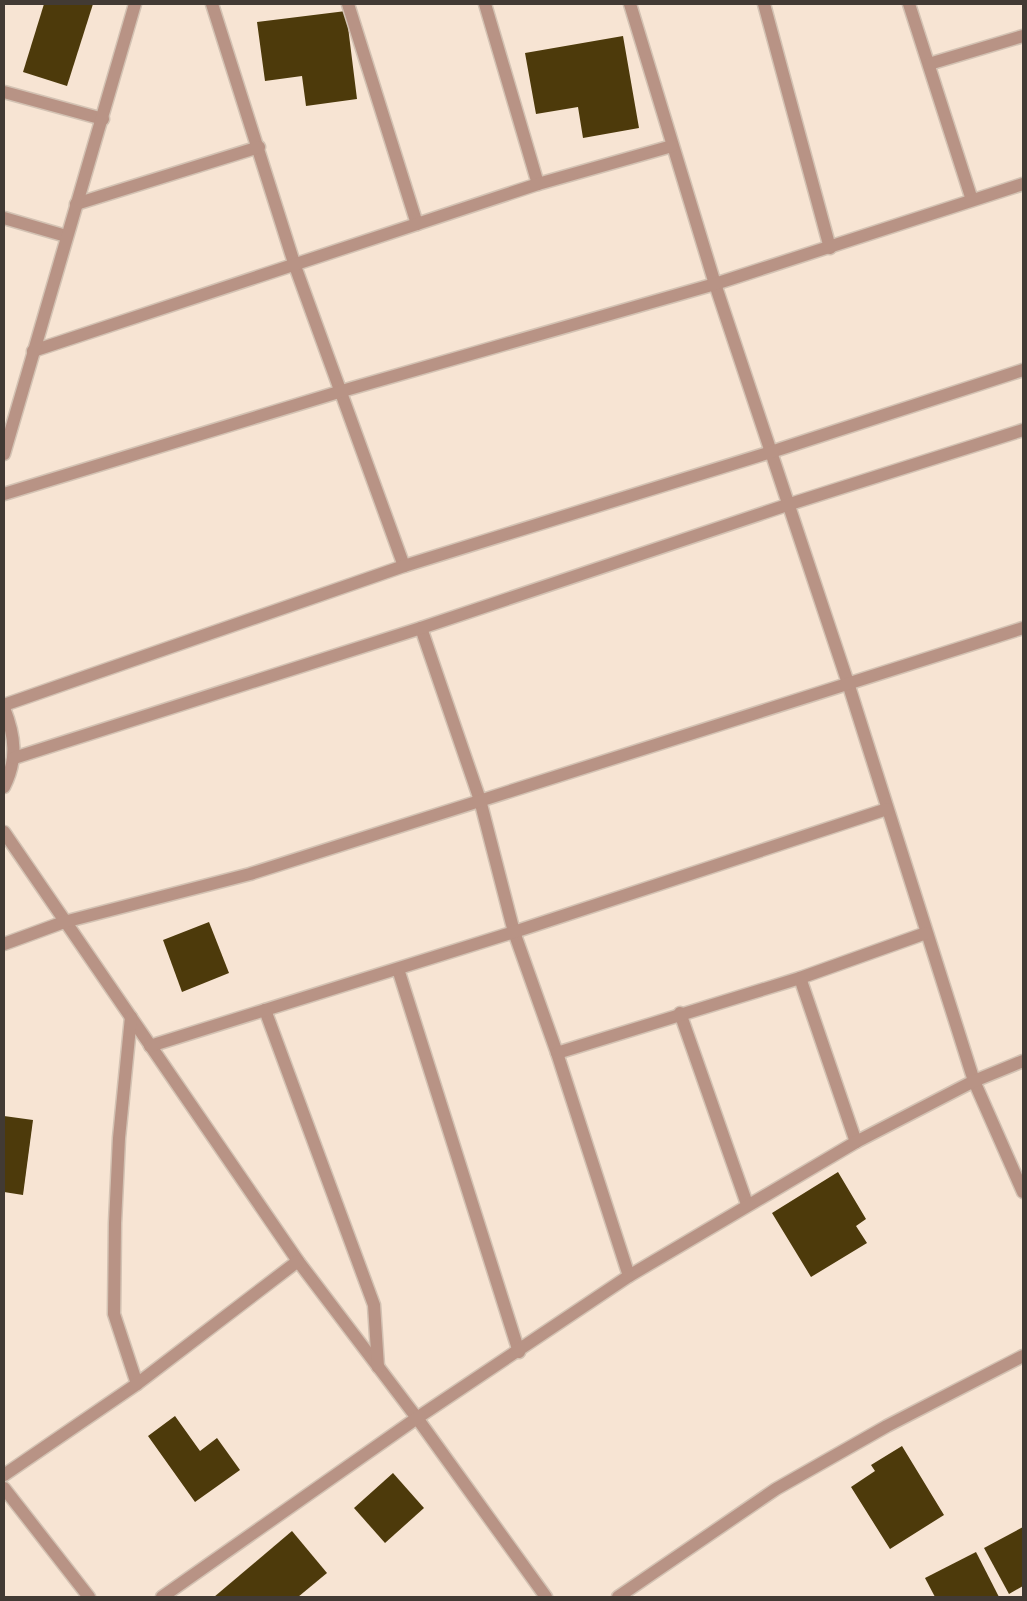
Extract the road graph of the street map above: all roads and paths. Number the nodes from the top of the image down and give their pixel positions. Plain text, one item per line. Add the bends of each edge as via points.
1 (135, 4) edge
2 (212, 4) edge
3 (348, 4) edge
4 (485, 4) edge
5 (630, 4) edge
6 (764, 4) edge
7 (909, 4) edge
8 (1023, 36) edge
9 (930, 64) junction
10 (4, 92) edge
11 (103, 119) junction
12 (672, 146) junction
13 (259, 147) junction
14 (538, 184) junction
15 (1023, 184) edge
16 (972, 200) junction
17 (76, 204) junction
18 (4, 218) edge
19 (417, 224) junction
20 (66, 236) junction
21 (830, 248) junction
22 (296, 266) junction
23 (715, 284) junction
24 (33, 351) junction
25 (1023, 370) edge
26 (342, 391) junction
27 (1023, 430) edge
28 (770, 452) junction
29 (4, 454) edge
30 (4, 494) edge
31 (787, 504) junction
32 (404, 566) junction
33 (421, 628) junction
34 (1023, 628) edge
35 (848, 683) junction
36 (4, 707) edge
37 (14, 758) junction
38 (4, 787) edge
39 (480, 800) junction
40 (887, 809) junction
41 (4, 832) edge
42 (64, 922) junction
43 (514, 932) junction
44 (926, 933) junction
45 (4, 944) edge
46 (398, 969) junction
47 (800, 978) junction
48 (265, 1010) junction
49 (680, 1014) junction
50 (131, 1016) junction
51 (150, 1046) junction
52 (557, 1053) junction
53 (1023, 1060) edge
54 (974, 1081) junction
55 (856, 1142) junction
56 (1023, 1192) edge
57 (747, 1204) junction
58 (298, 1261) junction
59 (629, 1276) junction
60 (519, 1352) junction
61 (1023, 1356) edge
62 (378, 1367) junction
63 (137, 1384) junction
64 (417, 1418) junction
65 (4, 1475) edge
66 (4, 1488) edge
67 (89, 1597) edge
68 (162, 1597) edge
69 (546, 1597) edge
70 (618, 1597) edge

1 - 11 street
2 - 13 street
3 - 19 street
4 - 14 street
5 - 12 street
6 - 21 street
7 - 9 street
8 - 9 street
9 - 16 street
10 - 11 street
11 - 17 street
12 - 14 street
12 - 23 street
13 - 17 street
13 - 22 street
14 - 19 street
15 - 16 street
16 - 21 street
17 - 20 street
18 - 20 street
19 - 22 street
20 - 24 street
21 - 23 street
22 - 24 street
22 - 26 street
23 - 26 street
23 - 28 street
24 - 29 street
25 - 28 street
26 - 30 street
26 - 32 street
27 - 31 street
28 - 31 street
28 - 32 street
31 - 33 street
31 - 35 street
32 - 36 street
33 - 37 street
33 - 39 street
34 - 35 street
35 - 39 street
35 - 40 street
36 - 37 street via 13,730
37 - 38 street
39 - 42 street via 250,874
39 - 43 street
40 - 43 street
40 - 44 street
41 - 42 street
42 - 45 street
42 - 50 street
43 - 46 street
43 - 52 street
44 - 47 street
44 - 54 street
46 - 48 street
46 - 60 street
47 - 49 street
47 - 55 street
48 - 51 street
48 - 62 street via 374,1305
49 - 52 street
49 - 57 street
50 - 51 street
50 - 63 street via 119,1138 114,1314
51 - 58 street
52 - 59 street
53 - 54 street
54 - 55 street
54 - 56 street
55 - 57 street
57 - 59 street
58 - 62 street
58 - 63 street
59 - 60 street
60 - 64 street
61 - 70 street via 887,1426 776,1489
62 - 64 street
63 - 65 street
64 - 68 street
64 - 69 street
66 - 67 street

